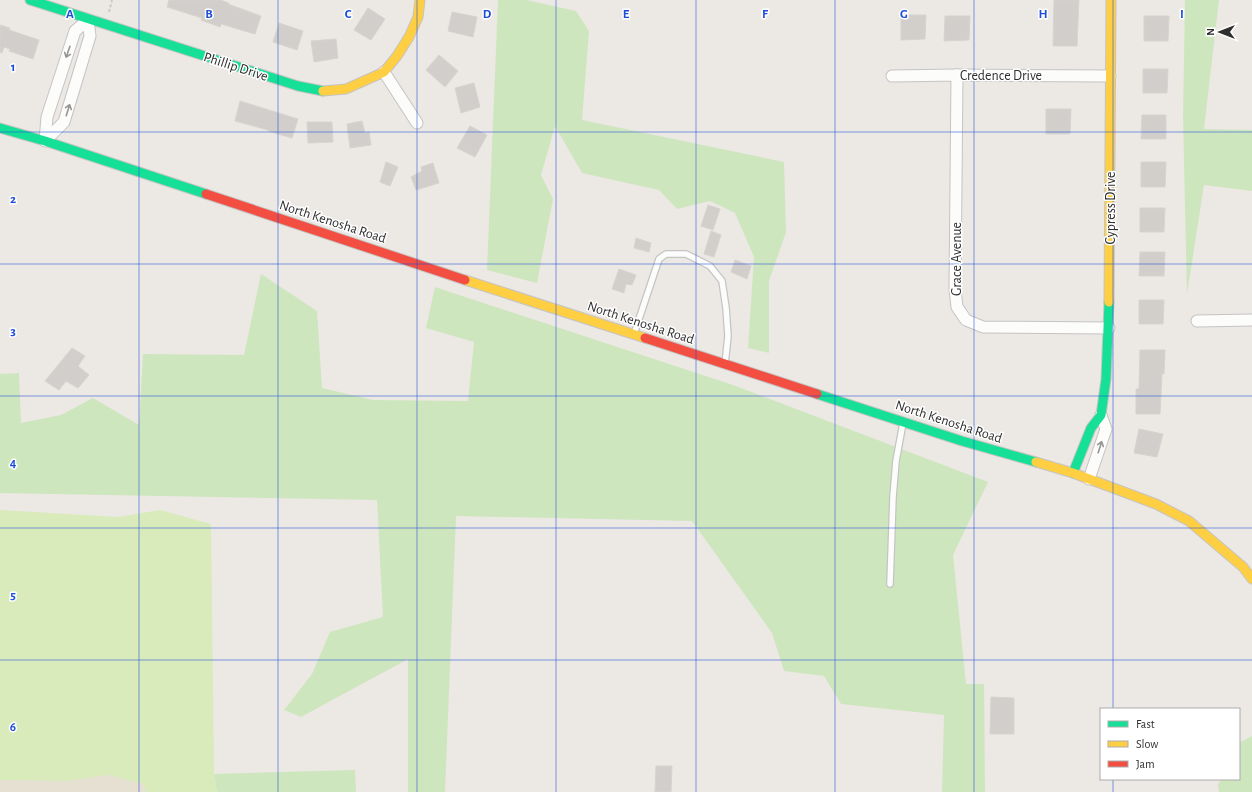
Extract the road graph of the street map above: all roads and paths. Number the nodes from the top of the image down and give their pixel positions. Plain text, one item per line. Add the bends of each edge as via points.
1 (30, 0) edge
2 (420, 0) edge
3 (1111, 0) edge
4 (88, 20) junction
5 (384, 72) junction
6 (957, 75) junction
7 (892, 76) dead end
8 (1110, 76) junction
9 (417, 123) dead end
10 (0, 128) edge
11 (45, 141) junction
12 (1252, 320) edge
13 (1197, 321) dead end
14 (1109, 328) junction
15 (634, 334) junction
16 (725, 364) junction
17 (1101, 416) junction
18 (903, 421) junction
19 (1073, 473) junction
20 (1089, 479) junction
21 (1252, 579) edge
22 (890, 584) dead end

1 - 4 street, Phillip Drive
2 - 5 street, Phillip Drive via 418,17 409,37
3 - 8 street, Cypress Drive
4 - 5 street, Phillip Drive via 321,91 346,88
4 -> 11 street via 75,31 47,117
11 -> 4 street via 64,122 90,36
5 - 9 street
6 - 7 street, Credence Drive
6 - 8 street, Credence Drive
6 - 14 street, Grace Avenue via 957,307 966,320 983,327
8 - 14 street, Cypress Drive
10 - 11 street, North Kenosha Road
11 - 15 street, North Kenosha Road
12 - 13 street
14 - 17 street, Cypress Drive
15 - 16 street, North Kenosha Road
15 - 16 lane via 659,259 666,254 686,254 710,266 722,281 728,336
16 - 18 street, North Kenosha Road
17 - 19 street, Cypress Drive via 1091,428
20 -> 17 street, Cypress Drive via 1106,429
18 - 19 street, North Kenosha Road
18 - 22 lane via 896,461
19 - 20 street, North Kenosha Road
20 - 21 street, North Kenosha Road via 1156,504 1189,521 1243,567

